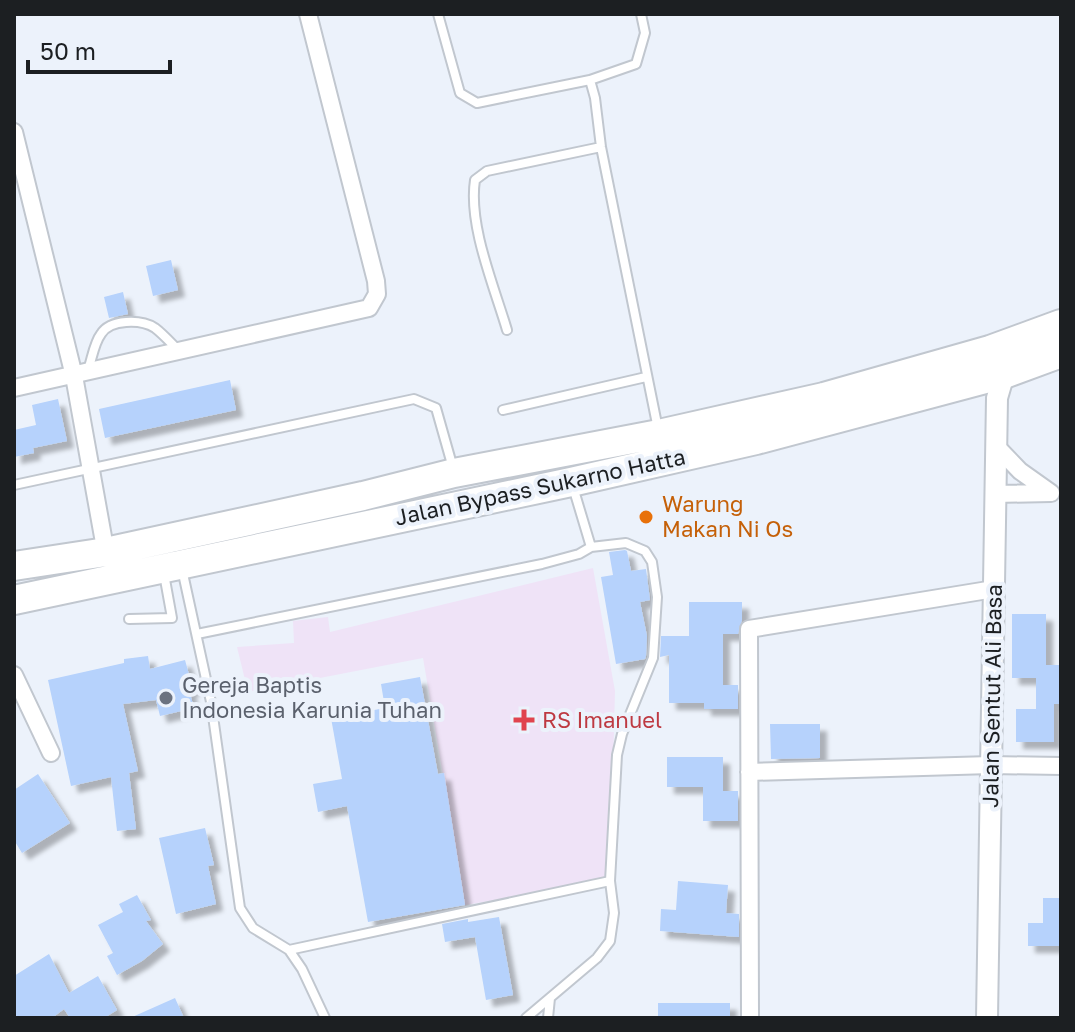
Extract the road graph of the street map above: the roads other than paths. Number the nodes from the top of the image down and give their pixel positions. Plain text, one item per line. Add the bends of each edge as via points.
1 (308, 14) edge
2 (438, 14) edge
3 (641, 14) edge
4 (590, 80) junction
5 (14, 132) edge
6 (601, 147) junction
7 (1061, 324) edge
8 (507, 330) dead end
9 (178, 350) junction
10 (1061, 353) edge
11 (81, 374) junction
12 (1004, 374) junction
13 (646, 377) junction
14 (14, 388) edge
15 (503, 410) dead end
16 (659, 434) junction
17 (996, 446) junction
18 (89, 467) junction
19 (454, 473) junction
20 (571, 482) junction
21 (14, 485) edge
22 (1056, 493) edge
23 (995, 494) junction
24 (363, 496) junction
25 (291, 511) junction
26 (370, 523) junction
27 (299, 539) junction
28 (591, 547) junction
29 (106, 552) junction
30 (14, 566) edge
31 (172, 567) junction
32 (110, 581) junction
33 (994, 589) junction
34 (14, 600) edge
35 (129, 619) dead end
36 (197, 634) junction
37 (14, 675) edge
38 (51, 753) dead end
39 (991, 765) junction
40 (1061, 766) edge
41 (749, 772) junction
42 (610, 881) junction
43 (289, 950) junction
44 (550, 998) junction
45 (325, 1018) edge
46 (526, 1018) edge
47 (548, 1018) edge
48 (750, 1018) edge
49 (987, 1018) edge

1 - 9 street via 377,294 369,308
2 - 4 lane via 460,93 477,103
3 - 4 lane via 645,33 636,64
4 - 6 lane
5 - 11 street
6 - 8 lane via 487,171 475,180 477,227
6 - 13 lane
7 - 16 highway, Jalan Bypass Sukarno Hatta via 824,397
9 - 11 street
9 - 11 lane via 146,324 113,325 99,335
10 - 12 highway, Jalan Bypass Sukarno Hatta
11 - 14 street
11 - 18 street
12 - 17 street, Jalan Sentut Ali Basa via 997,398
12 - 20 highway, Jalan Bypass Sukarno Hatta via 756,440
13 - 15 lane
13 - 16 lane
16 - 19 highway, Jalan Bypass Sukarno Hatta
17 - 22 street via 1020,471
17 - 23 street, Jalan Sentut Ali Basa
18 - 19 lane via 414,399 436,408
18 - 21 lane
18 - 29 street
19 - 24 highway, Jalan Bypass Sukarno Hatta
20 - 26 highway, Jalan Bypass Sukarno Hatta
20 - 28 lane
22 - 23 street
23 - 33 street, Jalan Sentut Ali Basa
24 - 25 highway, Jalan Bypass Sukarno Hatta
24 - 26 highway via 355,511
25 - 27 highway via 307,522
25 - 29 highway, Jalan Bypass Sukarno Hatta
26 - 27 highway, Jalan Bypass Sukarno Hatta
27 - 31 highway, Jalan Bypass Sukarno Hatta
28 - 36 lane via 542,564
28 - 42 lane via 626,543 645,551 657,597 653,658 617,755
29 - 30 highway, Jalan Bypass Sukarno Hatta
29 - 32 street
31 - 32 highway, Jalan Bypass Sukarno Hatta
31 - 35 lane via 172,618
31 - 36 lane
32 - 34 highway, Jalan Bypass Sukarno Hatta
33 - 39 street, Jalan Sentut Ali Basa
33 - 41 street via 749,629
36 - 43 lane via 240,908 253,928
37 - 38 street
39 - 40 street
39 - 41 street
39 - 49 street, Jalan Sentut Ali Basa
41 - 48 street
42 - 43 lane
42 - 44 lane via 610,941
43 - 45 lane
44 - 46 lane
44 - 47 lane

